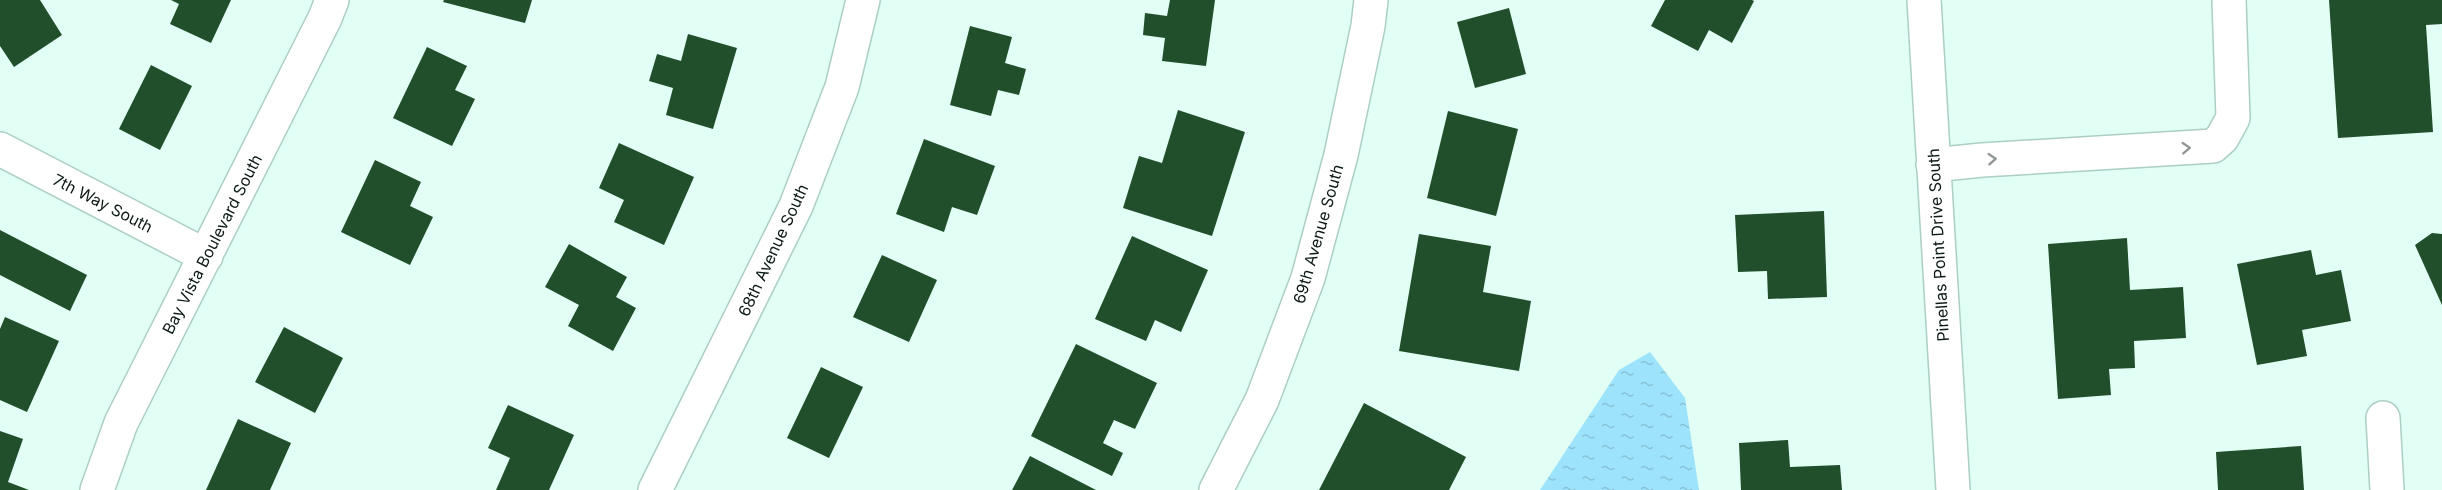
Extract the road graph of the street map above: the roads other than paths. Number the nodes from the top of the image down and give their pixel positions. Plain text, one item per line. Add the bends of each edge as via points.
1 (332, 0) edge
2 (863, 0) edge
3 (1371, 0) edge
4 (1924, 0) edge
5 (2229, 0) edge
6 (0, 149) edge
7 (1933, 165) junction
8 (206, 256) junction
9 (2383, 418) dead end
10 (97, 490) edge
11 (656, 490) edge
12 (1216, 490) edge
13 (1953, 490) edge
14 (2386, 490) edge

1 - 8 street, Bay Vista Boulevard South
2 - 11 street, 68th Avenue South via 842,87 796,206
3 - 12 street, 69th Avenue South via 1341,155 1308,278 1262,400
4 - 7 street, Pinellas Point Drive South
7 -> 5 street via 2213,146 2233,118
6 - 8 street, 7th Way South
7 - 13 street, Pinellas Point Drive South
8 - 10 street, Bay Vista Boulevard South via 121,423
9 - 14 street

